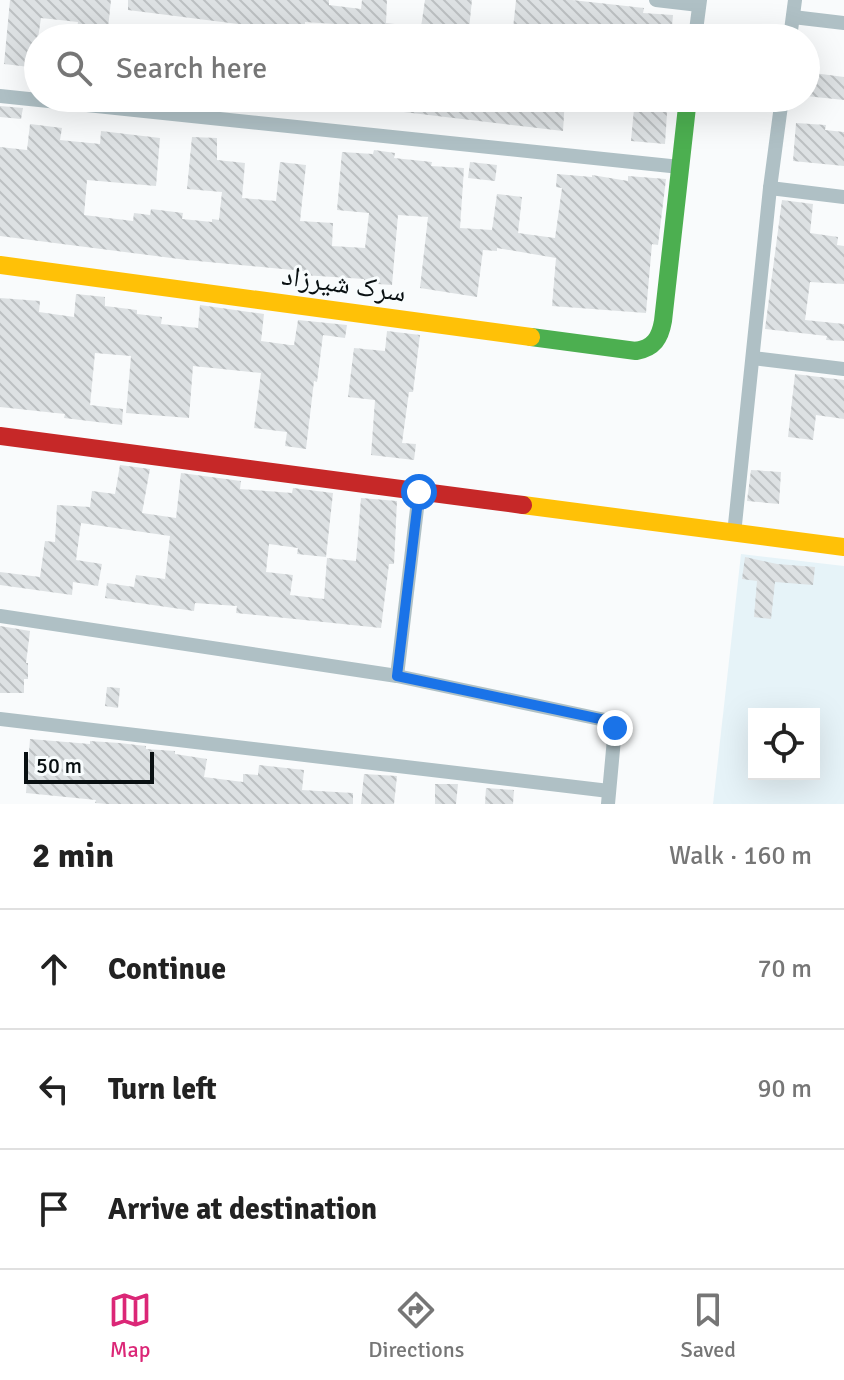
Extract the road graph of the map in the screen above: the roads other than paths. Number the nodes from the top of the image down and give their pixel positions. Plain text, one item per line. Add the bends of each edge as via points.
1 (656, 0) edge
2 (795, 0) edge
3 (700, 3) edge
4 (793, 17) junction
5 (844, 23) edge
6 (697, 24) edge
7 (792, 24) edge
8 (0, 96) edge
9 (24, 99) edge
10 (153, 112) edge
11 (686, 112) edge
12 (780, 112) edge
13 (680, 167) junction
14 (770, 188) junction
15 (844, 197) edge
16 (0, 265) edge
17 (753, 358) junction
18 (844, 369) edge
19 (0, 436) edge
20 (419, 492) junction
21 (734, 534) junction
22 (844, 547) edge
23 (0, 616) edge
24 (397, 676) junction
25 (0, 719) edge
26 (608, 798) edge

1 - 3 street
2 - 4 street
3 - 6 street
4 - 5 street
4 - 7 street
8 - 9 street
10 - 13 street
11 - 13 street
12 - 14 street
13 - 16 street, سرک شیرزاد via 663,321 655,344 647,350
14 - 15 street
14 - 17 street
17 - 18 street
17 - 21 street
19 - 20 street
20 - 21 street
20 - 24 street
21 - 22 street
23 - 24 street
24 - 26 street via 605,720 615,728
25 - 26 street

